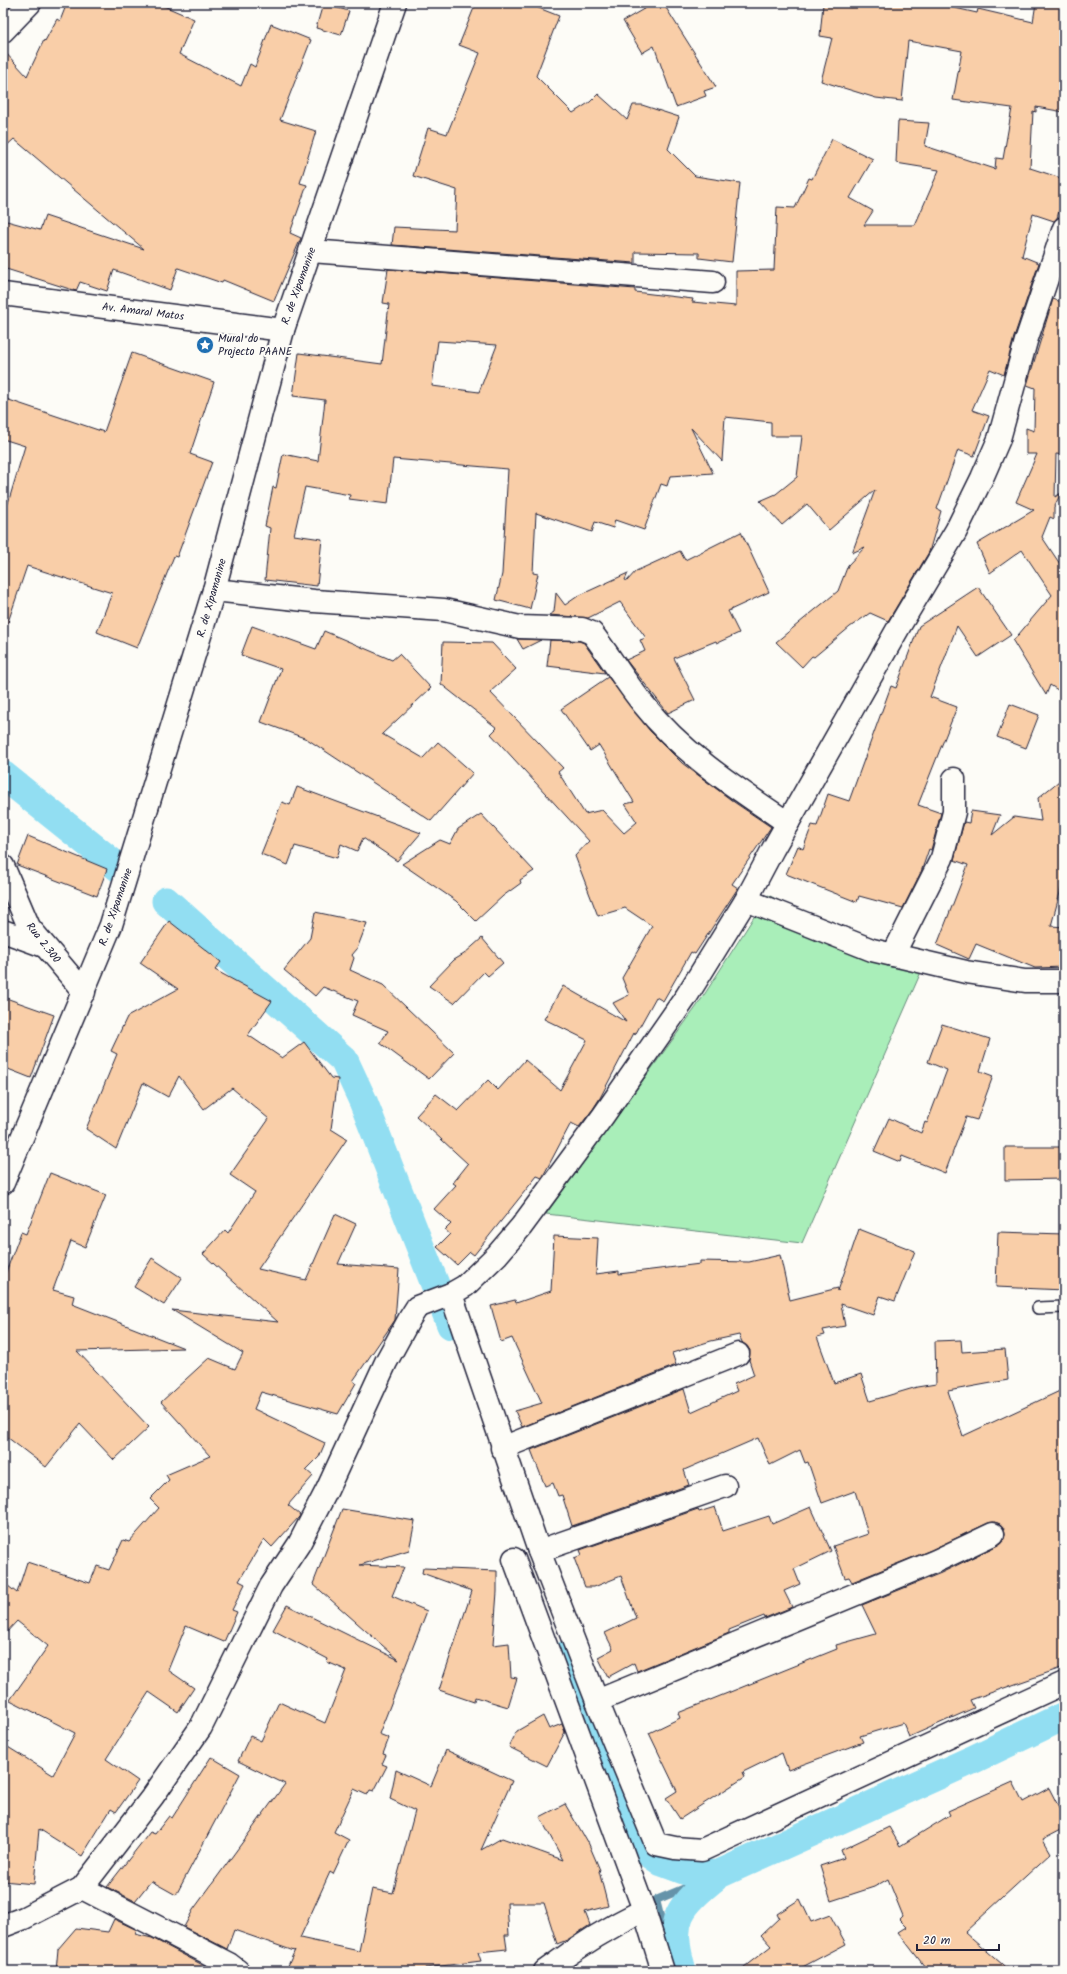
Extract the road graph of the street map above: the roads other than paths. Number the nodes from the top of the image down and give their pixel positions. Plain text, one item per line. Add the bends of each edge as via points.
1 (30, 3) edge
2 (395, 3) edge
3 (3, 31) edge
4 (1064, 228) edge
5 (311, 251) junction
6 (713, 282) dead end
7 (3, 294) edge
8 (283, 330) junction
9 (214, 590) junction
10 (954, 779) dead end
11 (788, 823) junction
12 (3, 866) edge
13 (746, 900) junction
14 (3, 931) edge
15 (44, 946) junction
16 (893, 955) junction
17 (1064, 981) edge
18 (84, 992) junction
19 (3, 1183) edge
20 (451, 1294) junction
21 (1064, 1307) edge
22 (1038, 1308) dead end
23 (738, 1354) dead end
24 (502, 1448) junction
25 (725, 1486) dead end
26 (994, 1534) dead end
27 (539, 1551) junction
28 (514, 1559) dead end
29 (1064, 1683) edge
30 (597, 1701) junction
31 (82, 1888) junction
32 (644, 1910) junction
33 (3, 1926) edge
34 (238, 1971) edge
35 (545, 1971) edge
36 (663, 1971) edge

1 - 3 street
2 - 5 street, R. de Xipamanine
4 - 11 street via 1026,341 999,439 982,478 956,531
5 - 6 street
5 - 8 street, R. de Xipamanine
7 - 8 street, Av. Amaral Matos
8 - 9 street, R. de Xipamanine
9 - 11 street via 314,601 444,610 520,627 582,629 592,633 643,705 666,729 717,775
9 - 18 street, R. de Xipamanine via 112,926
10 - 16 street via 954,812 942,858
11 - 13 street
12 - 15 street, Rua 2.300 via 29,927
13 - 16 street via 872,950
13 - 20 street via 682,1003 521,1227 465,1286
14 - 15 street
15 - 18 street, Rua 2.300
16 - 17 street via 966,972 1025,981
18 - 19 street, R. de Xipamanine
20 - 24 street
20 - 31 street via 417,1307 386,1362 327,1490 299,1544 271,1586 201,1727 153,1796
21 - 22 lane
23 - 24 street
24 - 27 street
25 - 27 street
26 - 30 street via 936,1561
27 - 30 street
28 - 32 street
29 - 30 street via 702,1850 656,1844
31 - 33 street
31 - 34 street
32 - 35 street via 624,1919
32 - 36 street

